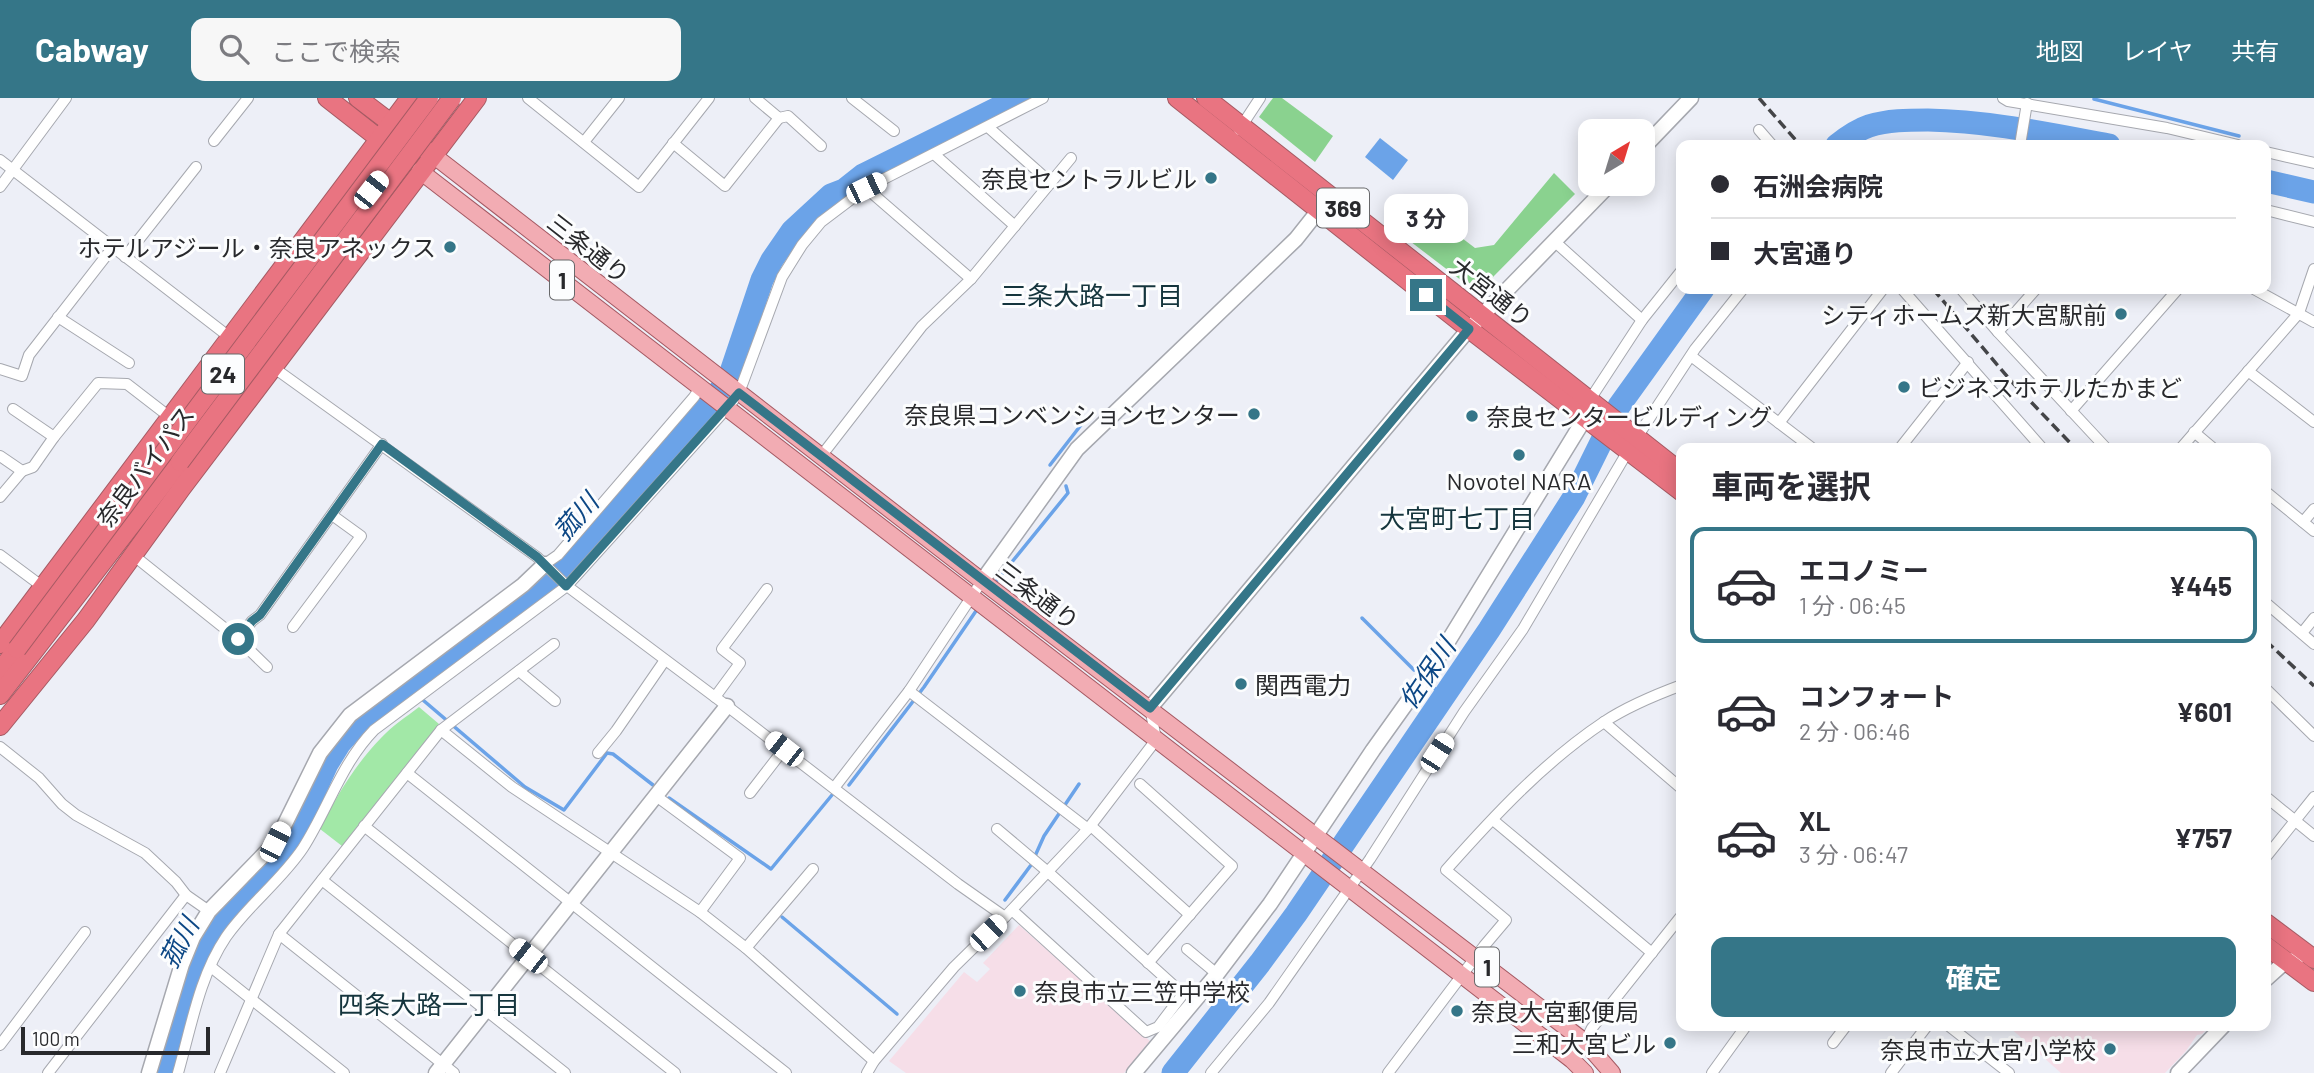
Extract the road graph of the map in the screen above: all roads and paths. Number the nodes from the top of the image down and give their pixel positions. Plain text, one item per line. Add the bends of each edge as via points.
1 (66, 98) edge
2 (248, 98) edge
3 (327, 98) edge
4 (358, 98) edge
5 (410, 98) edge
6 (429, 98) edge
7 (452, 98) edge
8 (477, 98) edge
9 (528, 98) edge
10 (619, 98) edge
11 (709, 98) edge
12 (755, 98) edge
13 (852, 98) edge
14 (1043, 98) edge
15 (1177, 98) edge
16 (1206, 98) edge
17 (1260, 98) edge
18 (1691, 98) edge
19 (2003, 98) edge
20 (2026, 105) junction
21 (779, 118) junction
22 (391, 124) junction
23 (988, 127) junction
24 (1242, 127) junction
25 (1759, 130) dead end
26 (894, 131) dead end
27 (1656, 134) edge
28 (379, 139) junction
29 (1768, 140) edge
30 (2021, 140) edge
31 (2217, 140) edge
32 (214, 141) dead end
33 (584, 142) junction
34 (1231, 142) junction
35 (673, 143) junction
36 (821, 146) dead end
37 (2271, 153) edge
38 (934, 154) junction
39 (433, 155) junction
40 (1071, 158) dead end
41 (405, 159) junction
42 (0, 160) edge
43 (2314, 163) edge
44 (196, 167) dead end
45 (13, 171) junction
46 (420, 171) junction
47 (1051, 183) junction
48 (0, 187) edge
49 (866, 188) junction
50 (1598, 196) edge
51 (1319, 210) junction
52 (2271, 211) edge
53 (323, 215) junction
54 (2314, 222) edge
55 (1015, 226) junction
56 (1554, 241) junction
57 (113, 247) junction
58 (125, 257) junction
59 (2314, 269) edge
60 (1676, 278) edge
61 (971, 279) junction
62 (1739, 294) edge
63 (1879, 294) edge
64 (1907, 294) edge
65 (1965, 294) edge
66 (2032, 294) edge
67 (2174, 294) edge
68 (2264, 294) edge
69 (2300, 313) junction
70 (1482, 315) junction
71 (58, 317) junction
72 (1642, 320) junction
73 (2314, 322) edge
74 (1469, 329) junction
75 (1998, 332) junction
76 (231, 338) junction
77 (1691, 356) junction
78 (1968, 362) junction
79 (129, 363) dead end
80 (273, 367) junction
81 (0, 369) edge
82 (2248, 371) junction
83 (703, 387) junction
84 (730, 397) junction
85 (13, 409) dead end
86 (1590, 411) junction
87 (2071, 411) junction
88 (171, 418) junction
89 (2314, 422) edge
90 (1779, 423) junction
91 (2194, 432) junction
92 (54, 437) junction
93 (1631, 443) junction
94 (1805, 443) edge
95 (1904, 443) edge
96 (2035, 443) edge
97 (2101, 443) edge
98 (2184, 443) edge
99 (2207, 443) edge
100 (382, 444) junction
101 (822, 455) junction
102 (0, 456) edge
103 (1676, 469) edge
104 (22, 471) junction
105 (1676, 486) edge
106 (2271, 496) edge
107 (0, 497) edge
108 (2314, 509) edge
109 (332, 515) junction
110 (2303, 522) junction
111 (2314, 531) edge
112 (0, 555) edge
113 (133, 555) junction
114 (545, 565) junction
115 (982, 581) junction
116 (566, 585) junction
117 (43, 587) junction
118 (767, 589) dead end
119 (972, 597) junction
120 (2271, 607) edge
121 (2314, 618) edge
122 (293, 627) dead end
123 (2302, 633) junction
124 (238, 639) junction
125 (554, 644) dead end
126 (2314, 644) edge
127 (15, 650) edge
128 (665, 660) junction
129 (267, 667) dead end
130 (0, 671) edge
131 (519, 671) junction
132 (1676, 687) edge
133 (909, 691) junction
134 (2271, 694) edge
135 (0, 695) edge
136 (555, 701) dead end
137 (721, 701) junction
138 (1150, 708) junction
139 (1604, 722) junction
140 (0, 726) edge
141 (442, 730) junction
142 (2314, 736) edge
143 (1156, 740) junction
144 (0, 747) edge
145 (784, 749) junction
146 (598, 753) dead end
147 (407, 773) junction
148 (1140, 784) dead end
149 (1676, 784) edge
150 (834, 788) junction
151 (750, 793) dead end
152 (656, 796) junction
153 (2314, 797) edge
154 (2271, 801) edge
155 (1493, 820) junction
156 (2295, 820) junction
157 (364, 826) junction
158 (1089, 827) junction
159 (997, 830) dead end
160 (2314, 836) edge
161 (1317, 838) junction
162 (2271, 851) edge
163 (610, 853) junction
164 (1305, 855) junction
165 (813, 869) dead end
166 (1358, 869) junction
167 (1048, 872) junction
168 (322, 880) junction
169 (1345, 887) junction
170 (186, 895) junction
171 (571, 904) junction
172 (209, 911) junction
173 (700, 912) junction
174 (1009, 913) junction
175 (1190, 915) junction
176 (1676, 923) edge
177 (2271, 927) edge
178 (85, 932) dead end
179 (279, 934) junction
180 (746, 948) junction
181 (1187, 949) dead end
182 (2271, 950) edge
183 (1652, 953) junction
184 (528, 956) junction
185 (1476, 958) junction
186 (2314, 958) edge
187 (2286, 961) junction
188 (1148, 963) junction
189 (211, 967) junction
190 (1217, 974) junction
191 (2271, 974) edge
192 (1461, 976) junction
193 (2314, 982) edge
194 (251, 999) junction
195 (486, 1010) junction
196 (1742, 1031) edge
197 (1842, 1031) edge
198 (1923, 1031) edge
199 (1955, 1031) edge
200 (2218, 1031) edge
201 (1585, 1042) junction
202 (1833, 1043) dead end
203 (0, 1045) edge
204 (1572, 1060) junction
205 (874, 1061) junction
206 (222, 1069) edge
207 (445, 1070) edge
208 (48, 1073) edge
209 (149, 1073) edge
210 (178, 1073) edge
211 (234, 1073) edge
212 (344, 1073) edge
213 (565, 1073) edge
214 (675, 1073) edge
215 (786, 1073) edge
216 (867, 1073) edge
217 (1134, 1073) edge
218 (1211, 1073) edge
219 (1388, 1073) edge
220 (1585, 1073) edge
221 (1612, 1073) edge
222 (1712, 1073) edge
223 (1891, 1073) edge
224 (2009, 1073) edge
225 (2178, 1073) edge

1 - 45 street
2 - 32 street
3 - 28 highway
4 - 22 highway
5 - 22 highway
6 - 127 highway, 奈良バイパス / 24, bridge
7 - 127 highway, 奈良バイパス / 24, bridge via 180,462
8 - 39 highway
9 - 33 street
10 - 33 street
11 - 35 street
12 - 21 street
13 - 26 street
14 - 23 street
15 - 34 highway, 大宮通り / 369
16 - 24 highway, 大宮通り / 369
17 - 24 street
18 - 27 street
19 - 20 street
20 - 30 street
20 - 31 street
21 - 35 street via 725,186
21 - 36 street via 788,116
22 - 28 highway
22 - 39 highway
23 - 38 street
23 - 47 street
24 - 34 street
24 - 70 highway, 大宮通り / 369
25 - 29 street
28 - 41 highway
28 - 53 highway
33 - 35 street via 639,187
34 - 51 highway, 大宮通り / 369
37 - 43 street
38 - 49 street
38 - 55 street
39 - 41 highway
39 - 46 highway
39 - 84 main road, 三条通り / 1 via 716,375
40 - 47 street
41 - 46 highway
41 - 53 highway via 389,167 350,213
42 - 45 street
44 - 58 street
45 - 48 street
45 - 57 street
46 - 80 highway
46 - 83 main road, 三条通り / 1
47 - 55 street
49 - 61 street
49 - 84 street via 821,222 802,246 782,277
50 - 56 street
51 - 74 highway, 大宮通り / 369
51 - 115 street via 1296,239 1077,449
52 - 54 street
53 - 76 highway
55 - 61 street
56 - 70 street
56 - 72 street
57 - 58 street
57 - 71 street
58 - 76 street
59 - 69 street
60 - 72 street
61 - 101 street via 922,326
62 - 77 street
63 - 90 street
64 - 78 street
65 - 75 street
66 - 75 street
67 - 87 street
68 - 69 street
69 - 73 street
69 - 82 street
70 - 74 street
70 - 86 highway, 大宮通り / 369
71 - 79 street
71 - 81 street via 29,355 22,376
72 - 86 street
74 - 86 highway, 大宮通り / 369
74 - 138 street
75 - 87 street
76 - 80 street
76 - 88 highway
77 - 90 street
77 - 93 street
78 - 95 street
78 - 96 street
80 - 100 street
80 - 113 highway
82 - 89 street
82 - 91 street
83 - 84 main road, 三条通り / 1
83 - 114 street
84 - 101 main road, 三条通り / 1
84 - 116 street
84 - 119 main road, 三条通り / 1
85 - 92 street
86 - 93 highway, 大宮通り / 369
86 - 161 street via 1433,666
87 - 97 street
88 - 92 street via 127,384 98,383
88 - 117 highway
90 - 94 street
91 - 98 street
91 - 99 street
92 - 104 street via 33,467
93 - 103 highway, 大宮通り / 369
93 - 105 highway, 大宮通り / 369
93 - 166 street via 1523,628
100 - 109 street
100 - 114 street
101 - 115 main road, 三条通り / 1
102 - 104 street
104 - 107 street
106 - 110 street
108 - 110 street
109 - 122 street via 361,536
109 - 124 street
110 - 111 street
112 - 117 street
113 - 124 street
113 - 140 highway
114 - 116 street
114 - 172 street via 350,715 320,753 275,842
115 - 119 street
115 - 138 main road, 三条通り / 1
116 - 128 street
116 - 189 street via 366,738 300,852 229,933
117 - 127 highway
118 - 137 street via 722,649 740,663
119 - 133 street
119 - 143 main road, 三条通り / 1
120 - 123 street
121 - 123 street
123 - 126 street
124 - 129 street
125 - 131 street
127 - 130 highway, 奈良バイパス / 24
127 - 135 highway, 奈良バイパス / 24
128 - 137 street
128 - 146 street
131 - 136 street
131 - 141 street
132 - 139 street
133 - 150 street
133 - 158 street
134 - 142 street
137 - 145 street
137 - 152 street
138 - 143 street
138 - 161 main road, 三条通り / 1
139 - 149 street
139 - 155 street via 1539,773
141 - 147 street
141 - 163 street via 512,787
143 - 158 street
143 - 164 main road, 三条通り / 1
144 - 170 street via 76,815 145,853
145 - 150 street
145 - 151 street
147 - 157 street
147 - 171 street
148 - 175 street via 1232,866
150 - 174 street via 958,884
152 - 163 street
152 - 173 street via 740,858
153 - 156 street
154 - 156 street
155 - 183 street
155 - 185 street via 1446,870 1506,920
156 - 160 street
156 - 162 street
157 - 168 street
157 - 184 street
158 - 167 street
158 - 175 street
159 - 167 street
161 - 164 street
161 - 166 main road, 三条通り / 1
163 - 171 street
163 - 173 street
164 - 169 main road, 三条通り / 1
164 - 190 street
165 - 180 street
166 - 169 street
166 - 185 main road, 三条通り / 1
167 - 174 street
167 - 188 street
168 - 179 street
168 - 195 street
169 - 192 main road, 三条通り / 1
169 - 218 street via 1269,1003
170 - 172 street
170 - 208 street
171 - 184 street
171 - 215 street
172 - 209 street via 182,964
173 - 180 street
174 - 188 street via 1146,1032 1158,1027 1183,994
174 - 205 street via 954,967
175 - 188 street
176 - 183 street
177 - 186 highway
178 - 203 street
179 - 194 street
179 - 207 street
180 - 205 street
181 - 190 street
182 - 187 highway
183 - 201 street
184 - 195 street
184 - 214 street
185 - 192 street
185 - 201 main road, 三条通り / 1
186 - 187 street
187 - 191 street
187 - 193 highway
189 - 194 street
189 - 210 street
190 - 217 street
192 - 204 main road, 三条通り / 1
192 - 219 street
194 - 206 street
194 - 212 street
195 - 207 street
195 - 213 street
196 - 222 street
197 - 202 street
198 - 223 street
199 - 224 street
200 - 225 street
201 - 204 street
201 - 221 main road, 三条通り / 1
204 - 220 main road, 三条通り / 1
205 - 216 street
206 - 211 street

